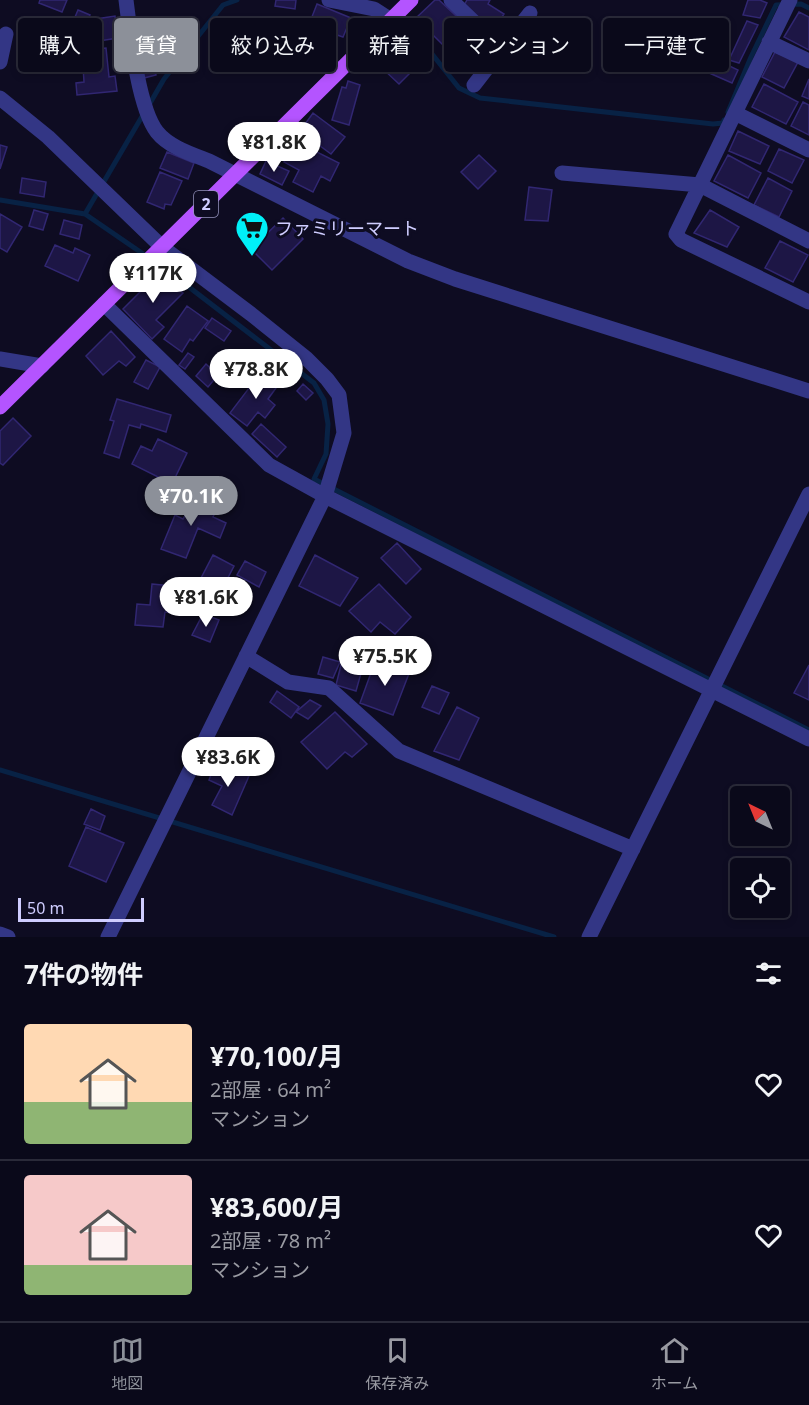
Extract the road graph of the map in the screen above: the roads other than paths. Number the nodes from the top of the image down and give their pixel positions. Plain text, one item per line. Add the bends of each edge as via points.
1 (126, 0) edge
2 (329, 0) edge
3 (411, 0) edge
4 (451, 0) edge
5 (790, 0) edge
6 (530, 13) dead end
7 (389, 18) edge
8 (394, 18) edge
9 (470, 18) edge
10 (526, 18) edge
11 (6, 34) dead end
12 (769, 42) junction
13 (809, 61) edge
14 (0, 62) edge
15 (348, 63) edge
16 (484, 72) edge
17 (474, 85) dead end
18 (0, 98) edge
19 (735, 113) junction
20 (809, 150) edge
21 (562, 174) dead end
22 (235, 175) junction
23 (700, 185) junction
24 (809, 241) edge
25 (162, 247) junction
26 (809, 303) edge
27 (104, 304) junction
28 (0, 359) edge
29 (42, 366) junction
30 (809, 391) edge
31 (0, 407) edge
32 (809, 494) edge
33 (325, 496) junction
34 (246, 656) junction
35 (713, 690) junction
36 (809, 739) edge
37 (633, 849) junction
38 (0, 934) edge
39 (8, 937) edge
40 (108, 937) edge
41 (589, 937) edge

1 - 22 street via 145,106 156,131 176,148
2 - 7 street via 374,9
3 - 8 main road, 2
4 - 9 street
5 - 12 street
6 - 10 street
11 - 14 street
12 - 13 street
12 - 19 street
15 - 22 main road, 2
16 - 17 street
18 - 25 street via 48,136
19 - 20 street
19 - 23 street
21 - 23 street
22 - 25 main road, 2
22 - 30 street via 408,261 455,279
23 - 24 street
23 - 26 street via 676,234 681,240
25 - 27 main road, 2
25 - 33 street via 306,358 339,395 344,433
27 - 29 main road, 2
27 - 33 street via 269,465
28 - 29 street
29 - 31 main road, 2
32 - 35 street
33 - 34 street
33 - 35 street
34 - 37 street via 288,682 329,688 399,751
34 - 40 street
35 - 36 street
35 - 37 street
37 - 41 street
38 - 39 street

